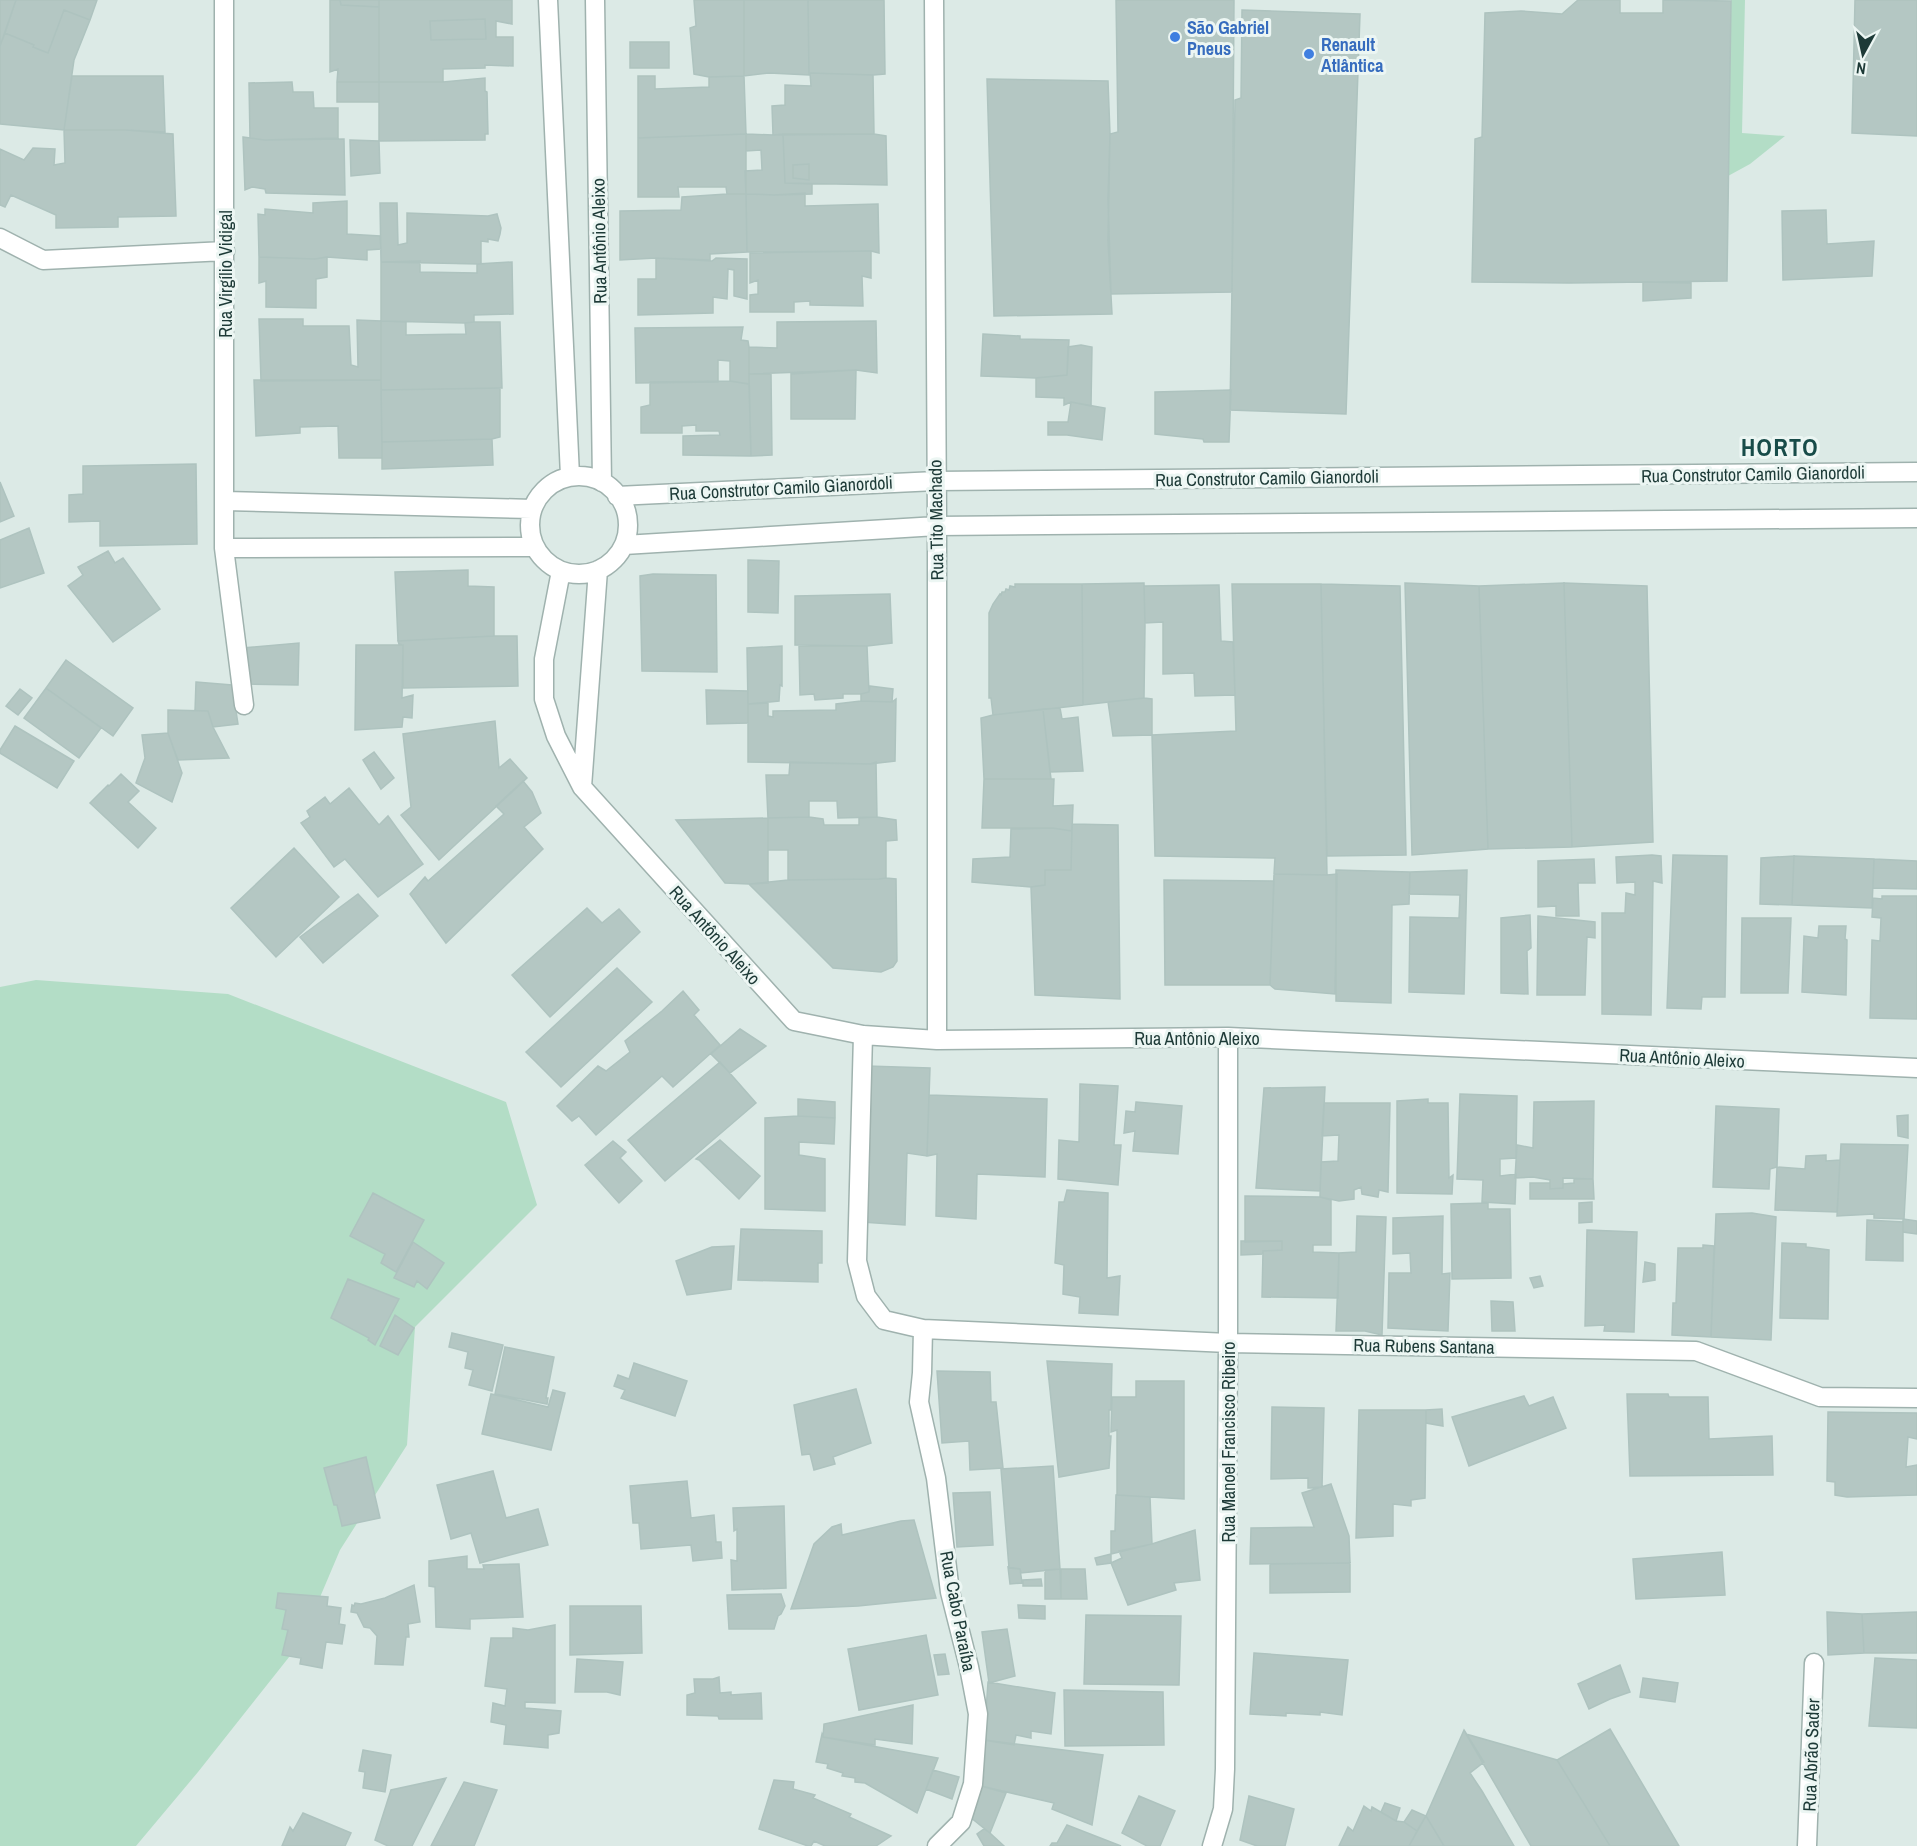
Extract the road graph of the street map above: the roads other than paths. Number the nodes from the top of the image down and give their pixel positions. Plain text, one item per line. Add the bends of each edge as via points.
1 (224, 0) edge
2 (548, 0) edge
3 (595, 0) edge
4 (934, 0) edge
5 (0, 238) edge
6 (225, 251) junction
7 (1917, 472) edge
8 (570, 476) junction
9 (936, 481) junction
10 (602, 482) junction
11 (617, 496) junction
12 (225, 501) junction
13 (532, 509) junction
14 (1917, 518) edge
15 (937, 526) junction
16 (624, 545) junction
17 (535, 547) junction
18 (224, 548) junction
19 (598, 570) junction
20 (561, 571) junction
21 (244, 705) dead end
22 (582, 787) junction
23 (862, 1035) junction
24 (1228, 1037) junction
25 (937, 1040) junction
26 (1917, 1068) edge
27 (924, 1329) junction
28 (1228, 1343) junction
29 (1917, 1398) edge
30 (1814, 1663) dead end
31 (937, 1846) edge
32 (1212, 1846) edge
33 (1807, 1846) edge

1 - 6 street, Rua Virgílio Vidigal
2 - 8 street
3 - 10 street, Rua Antônio Aleixo
4 - 9 street, Rua Tito Machado
5 - 6 street via 43,260
6 - 12 street, Rua Virgílio Vidigal
7 - 9 street, Rua Construtor Camilo Gianordoli
8 - 10 street via 587,476
8 - 13 street via 541,493
9 - 11 street, Rua Construtor Camilo Gianordoli
9 - 15 street, Rua Tito Machado
10 - 11 street
11 - 16 street via 627,517
12 - 13 street
12 - 18 street, Rua Virgílio Vidigal
13 - 17 street via 529,526
14 - 15 street
15 - 16 street
15 - 25 street, Rua Tito Machado
16 - 19 street via 613,562
17 - 18 street
17 - 20 street
18 - 21 street, Rua Virgílio Vidigal
19 - 20 street via 585,574
19 - 22 street
20 - 22 street, Rua Antônio Aleixo via 544,659 544,699 555,736
22 - 23 street, Rua Antônio Aleixo via 794,1021
23 - 25 street, Rua Antônio Aleixo
23 - 27 street, Rua Rubens Santana via 857,1261 866,1296 884,1320
24 - 25 street, Rua Antônio Aleixo
24 - 26 street, Rua Antônio Aleixo
24 - 28 street, Rua Manoel Francisco Ribeiro
27 - 28 street, Rua Rubens Santana
27 - 31 street, Rua Cabo Paraíba via 919,1402 936,1478 950,1592 978,1714 973,1784 961,1822
28 - 29 street, Rua Rubens Santana via 1696,1351 1820,1397
28 - 32 street, Rua Manoel Francisco Ribeiro via 1225,1769 1223,1809
30 - 33 street, Rua Abrão Sader

